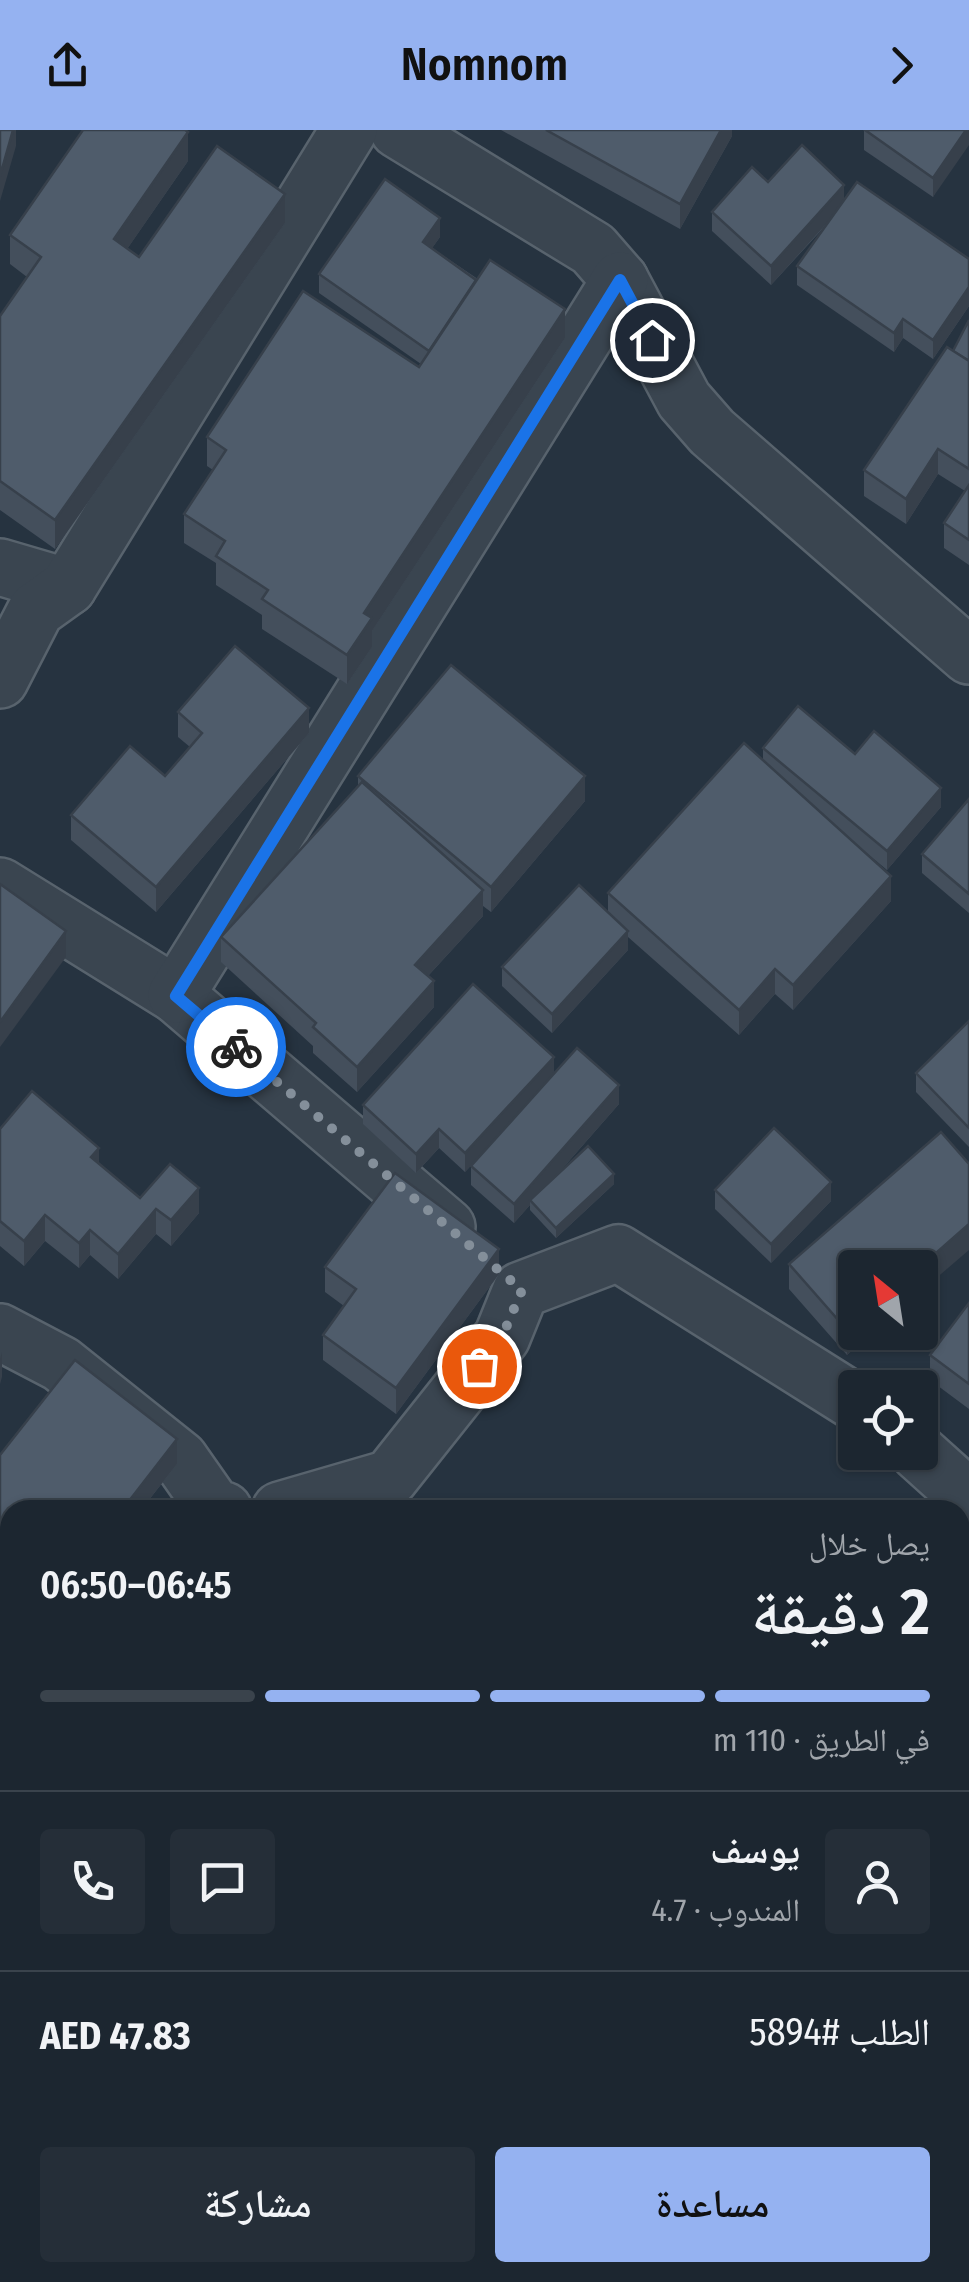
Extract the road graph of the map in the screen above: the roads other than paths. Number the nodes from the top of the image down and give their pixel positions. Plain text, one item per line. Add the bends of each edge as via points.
1 (349, 130) edge
2 (398, 130) edge
3 (620, 280) junction
4 (0, 567) edge
5 (68, 587) junction
6 (969, 656) edge
7 (0, 680) edge
8 (0, 886) edge
9 (176, 996) junction
10 (522, 1290) junction
11 (0, 1332) edge
12 (838, 1391) edge
13 (938, 1470) edge
14 (969, 1498) edge
15 (207, 1500) edge
16 (314, 1500) edge

1 - 5 street
2 - 3 street via 594,249
3 - 6 street via 684,400 712,432
3 - 9 street
4 - 5 street
5 - 7 street via 36,610
8 - 9 street
9 - 10 street
10 - 12 street via 618,1252
10 - 16 street via 502,1337 390,1478
11 - 15 street via 62,1364 180,1459
13 - 14 street

